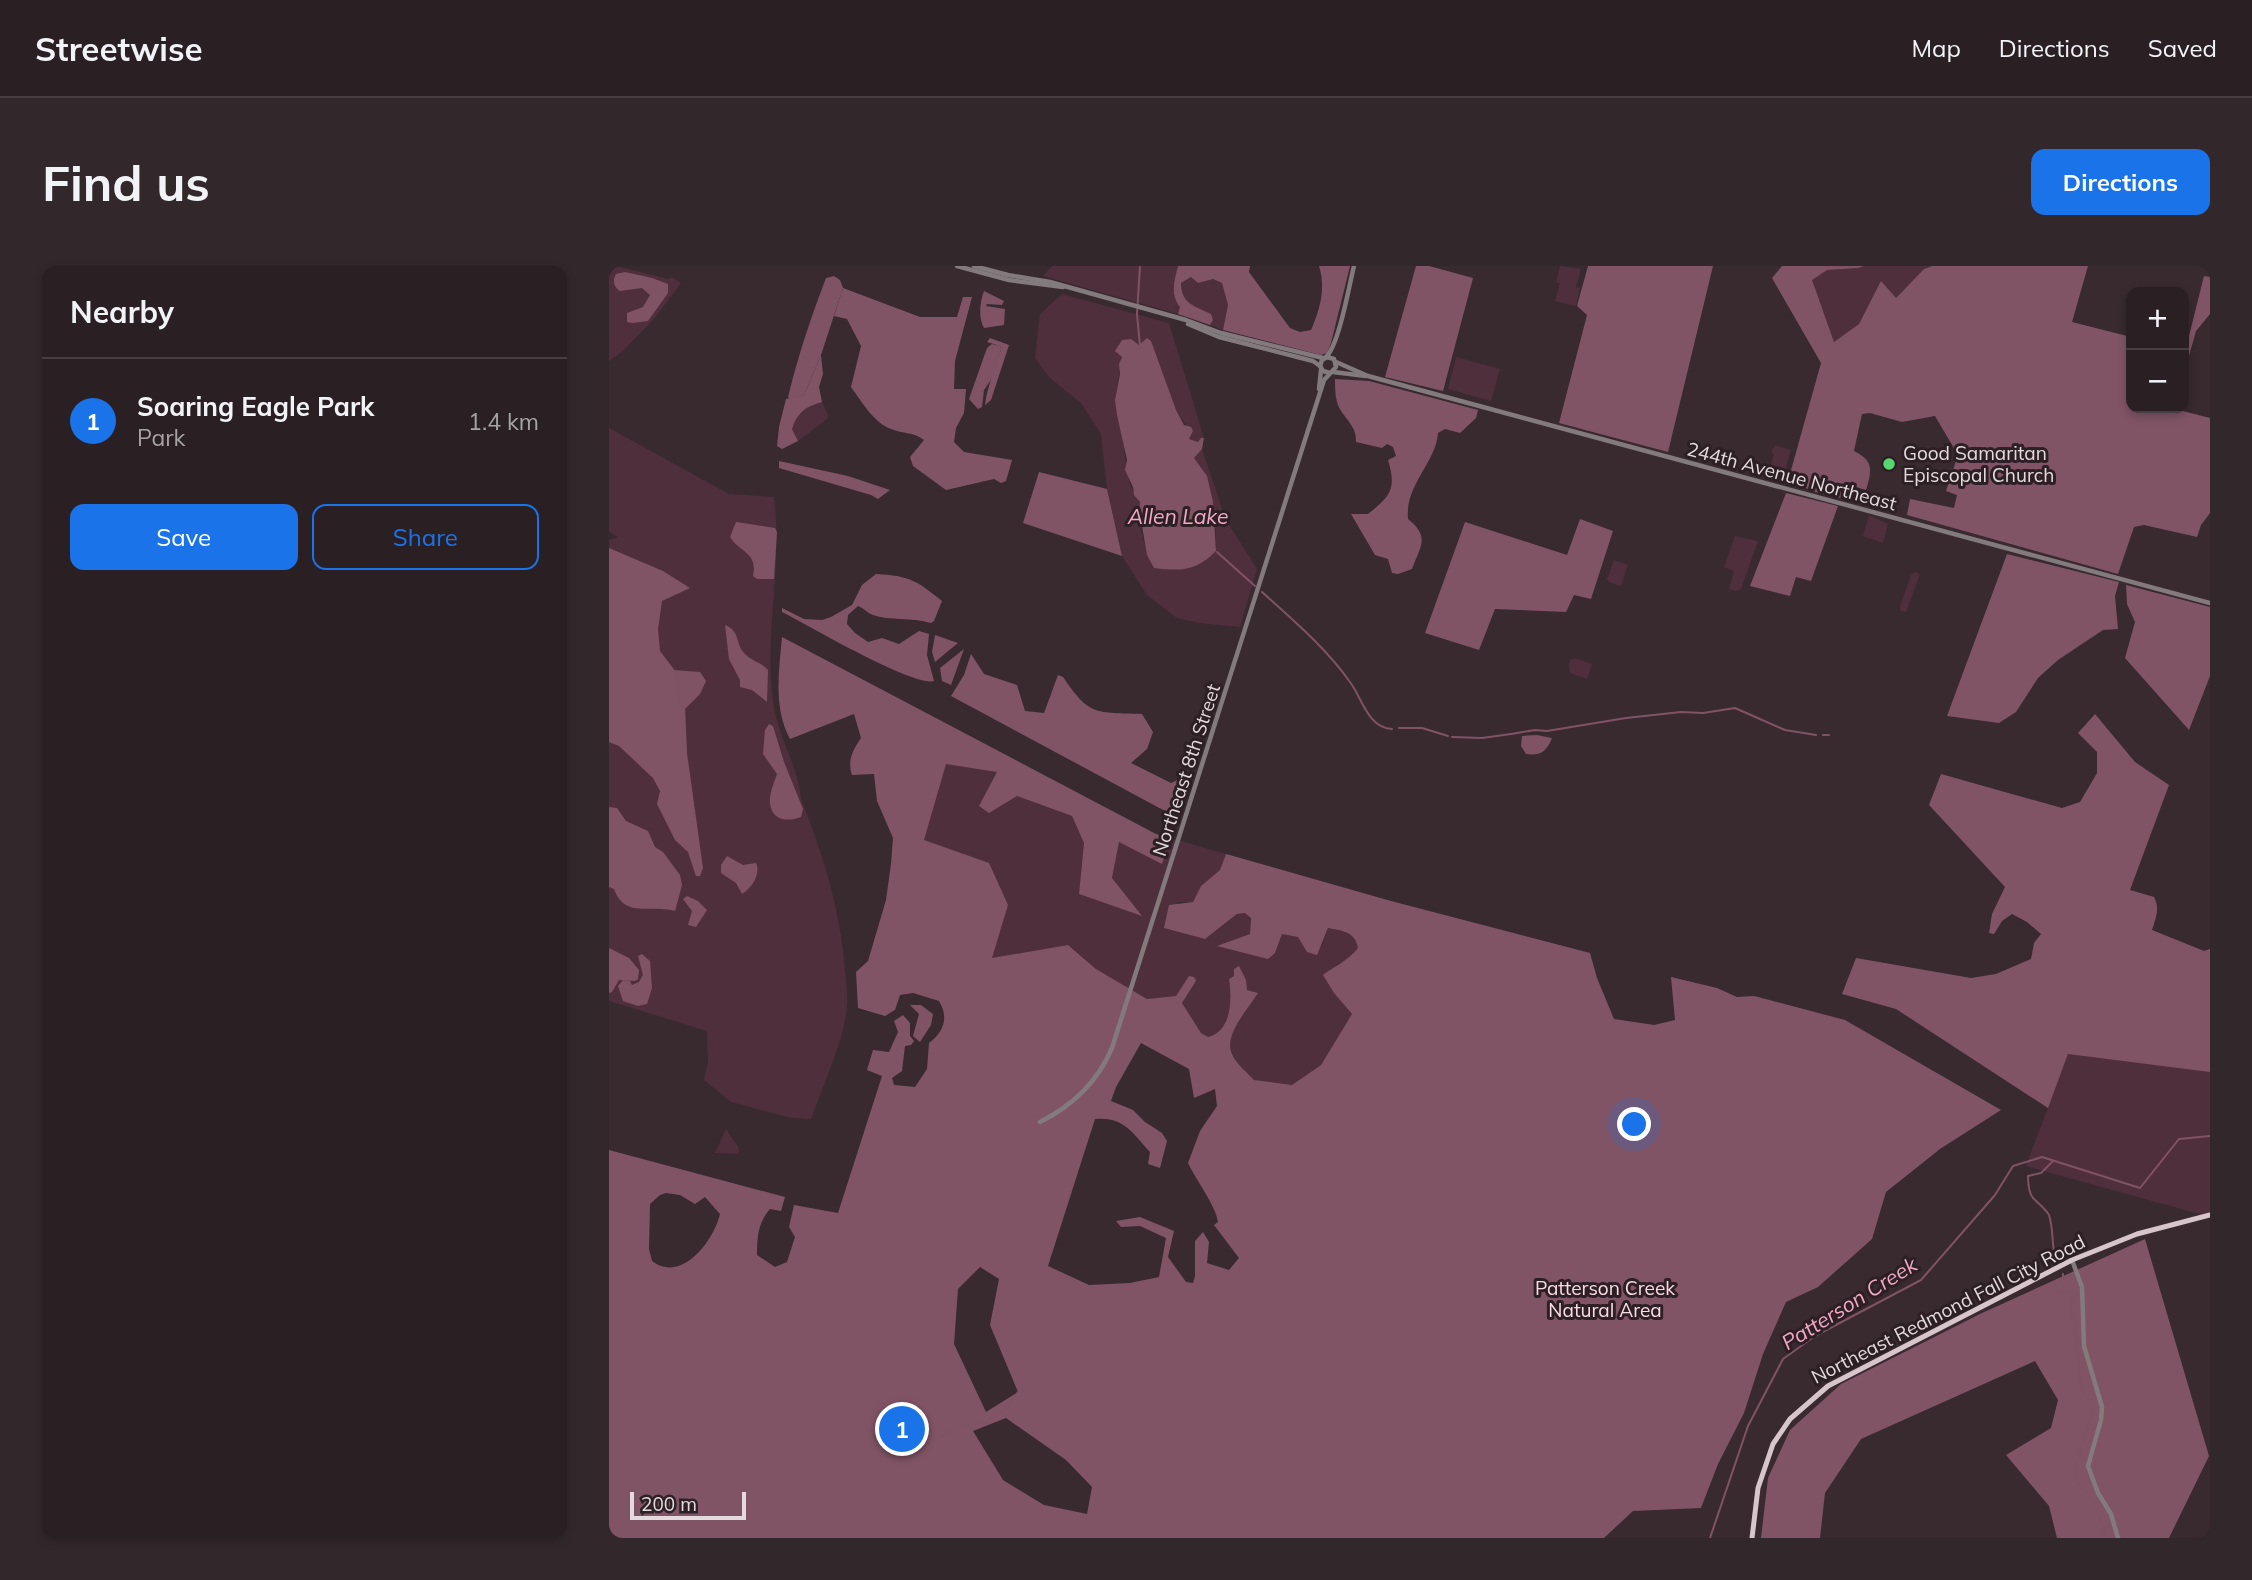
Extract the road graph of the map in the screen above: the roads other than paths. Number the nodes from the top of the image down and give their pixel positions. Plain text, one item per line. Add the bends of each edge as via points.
1 (957, 266) edge
2 (974, 266) edge
3 (1354, 266) edge
4 (1020, 280) junction
5 (1210, 331) junction
6 (1336, 337) junction
7 (1324, 358) junction
8 (1336, 362) junction
9 (1321, 368) junction
10 (1331, 372) junction
11 (1367, 376) junction
12 (1318, 400) junction
13 (2210, 603) edge
14 (1040, 1122) dead end
15 (2210, 1215) edge
16 (2072, 1260) junction
17 (1752, 1538) edge
18 (2118, 1538) edge

1 - 4 street
2 - 4 street
3 - 6 street
4 - 5 street via 1051,282
5 - 7 street
5 - 9 street via 1313,360
6 - 7 street
6 - 8 street
7 - 8 street
7 - 9 street
8 - 10 street
8 - 11 street, 244th Avenue Northeast
9 - 10 street
9 - 12 street, Northeast 8th Street
10 - 11 street, 244th Avenue Northeast
10 - 12 street, Northeast 8th Street
11 - 13 street, 244th Avenue Northeast
12 - 14 street, Northeast 8th Street via 1112,1048 1086,1089
15 - 16 main road, Northeast Redmond Fall City Road via 2137,1234
16 - 17 main road, Northeast Redmond Fall City Road via 1844,1377 1802,1406 1779,1433 1767,1457
16 - 18 street via 2082,1287 2084,1346 2102,1407 2088,1466

